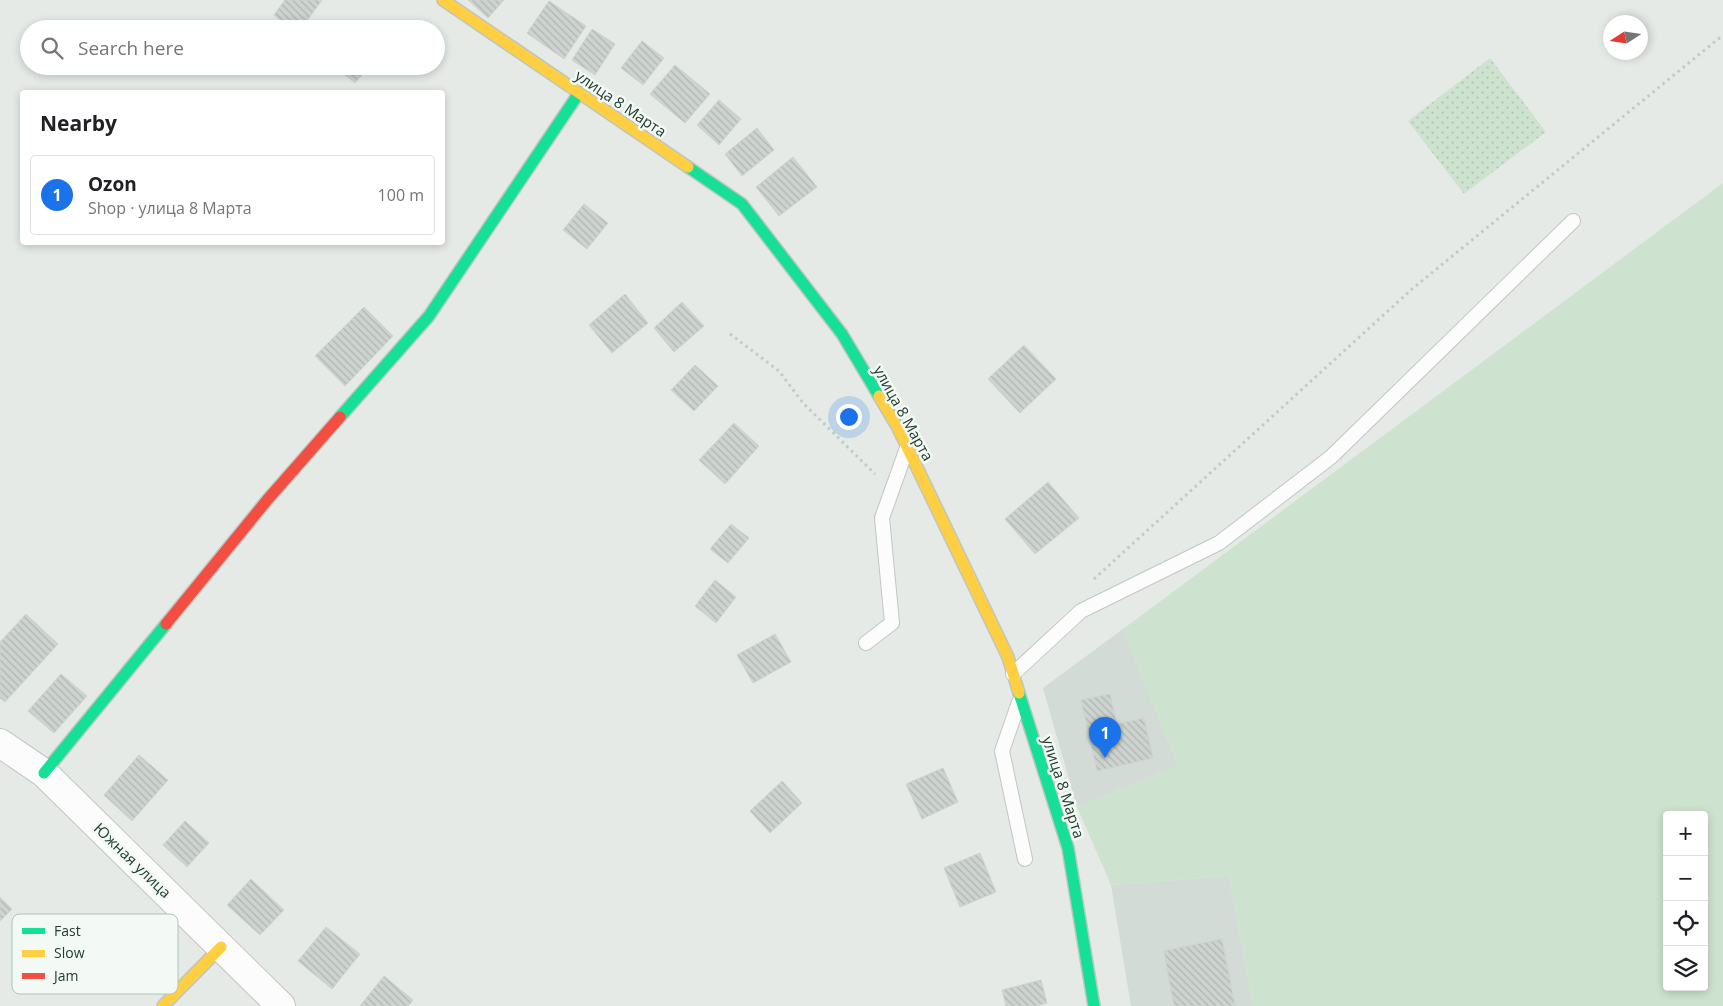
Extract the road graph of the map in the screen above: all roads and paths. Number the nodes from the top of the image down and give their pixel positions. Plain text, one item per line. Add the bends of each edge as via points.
1 (443, 0) edge
2 (1723, 35) edge
3 (579, 93) junction
4 (1573, 221) dead end
5 (730, 334) dead end
6 (907, 446) junction
7 (892, 490) junction
8 (1088, 584) dead end
9 (866, 643) dead end
10 (1013, 674) junction
11 (1021, 699) junction
12 (0, 743) edge
13 (44, 773) junction
14 (1024, 858) dead end
15 (221, 947) junction
16 (178, 991) edge
17 (175, 994) edge
18 (163, 1006) edge
19 (281, 1006) edge
20 (1094, 1006) edge

1 - 3 street, улица 8 Марта
2 - 8 path via 1412,289
3 - 6 street, улица 8 Марта via 742,204 842,334
3 - 13 street via 429,316 268,499
4 - 10 lane via 1332,457 1219,542 1081,611
5 - 7 path via 778,371 803,404
6 - 7 lane
6 - 10 street, улица 8 Марта via 1008,657
7 - 9 lane via 882,518 892,623
10 - 11 street, улица 8 Марта
11 - 14 lane via 1002,751
11 - 20 street, улица 8 Марта via 1068,848
12 - 13 street, Южная улица
13 - 15 street, Южная улица
15 - 16 street
15 - 19 street, Южная улица
17 - 18 street

